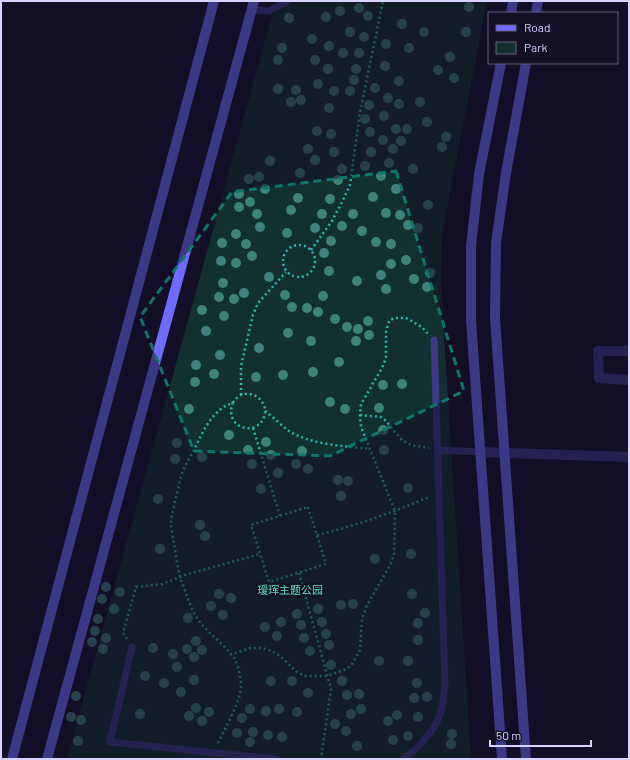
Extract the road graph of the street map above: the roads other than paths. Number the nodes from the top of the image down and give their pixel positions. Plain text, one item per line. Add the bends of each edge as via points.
1 (214, 1) edge
2 (288, 1) edge
3 (513, 1) edge
4 (538, 1) edge
5 (252, 6) edge
6 (511, 12) edge
7 (536, 12) edge
8 (501, 64) edge
9 (526, 64) edge
10 (434, 340) road end
11 (629, 352) edge
12 (629, 380) edge
13 (437, 450) junction
14 (480, 452) junction
15 (505, 452) junction
16 (629, 457) edge
17 (132, 646) road end
18 (12, 759) edge
19 (47, 759) edge
20 (276, 759) edge
21 (403, 759) edge
22 (502, 759) edge
23 (526, 759) edge

1 - 18 main road
2 - 5 lane via 268,11
3 - 6 main road
4 - 7 main road
5 - 19 main road
8 - 14 main road via 479,174 471,246 471,320
9 - 15 main road via 496,243 496,318
10 - 13 lane
11 - 12 street via 598,351 599,378
13 - 14 lane
13 - 21 lane via 445,684 440,715 433,728 421,745
14 - 15 street
14 - 22 main road
15 - 16 street
15 - 23 main road
17 - 20 lane via 110,742

